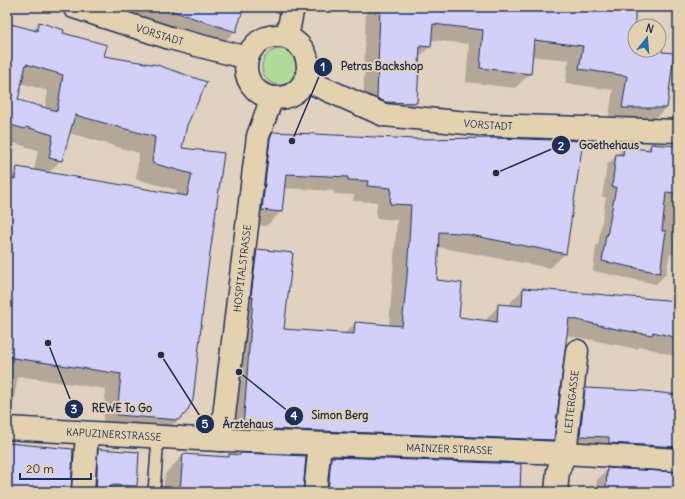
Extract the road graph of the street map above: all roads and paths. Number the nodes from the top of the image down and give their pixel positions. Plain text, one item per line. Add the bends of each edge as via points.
1 (74, 7) edge
2 (293, 7) edge
3 (287, 37) junction
4 (247, 58) junction
5 (306, 80) junction
6 (272, 98) junction
7 (678, 131) edge
8 (577, 351) dead end
9 (7, 428) edge
10 (87, 433) junction
11 (158, 437) junction
12 (221, 440) junction
13 (320, 444) junction
14 (565, 453) junction
15 (678, 460) edge
16 (83, 492) edge
17 (154, 492) edge
18 (315, 492) edge
19 (556, 492) edge

1 - 4 street, VORSTADT via 170,38
2 - 3 street
3 - 4 street via 267,37 251,49
3 - 5 street via 295,41 306,55
4 - 6 street via 248,78 262,94
5 - 6 street via 288,96
5 - 7 street, VORSTADT via 384,115 488,125
6 - 12 street, HOSPITALSTRASSE via 258,136
8 - 14 street, LEITERGASSE
9 - 10 street, KAPUZINERSTRASSE
10 - 11 street, KAPUZINERSTRASSE
10 - 16 street
11 - 12 street, KAPUZINERSTRASSE
11 - 17 lane
12 - 13 street, MAINZER STRASSE
13 - 14 street, MAINZER STRASSE
13 - 18 street
14 - 15 street, MAINZER STRASSE
14 - 19 street, LEITERGASSE via 558,471

